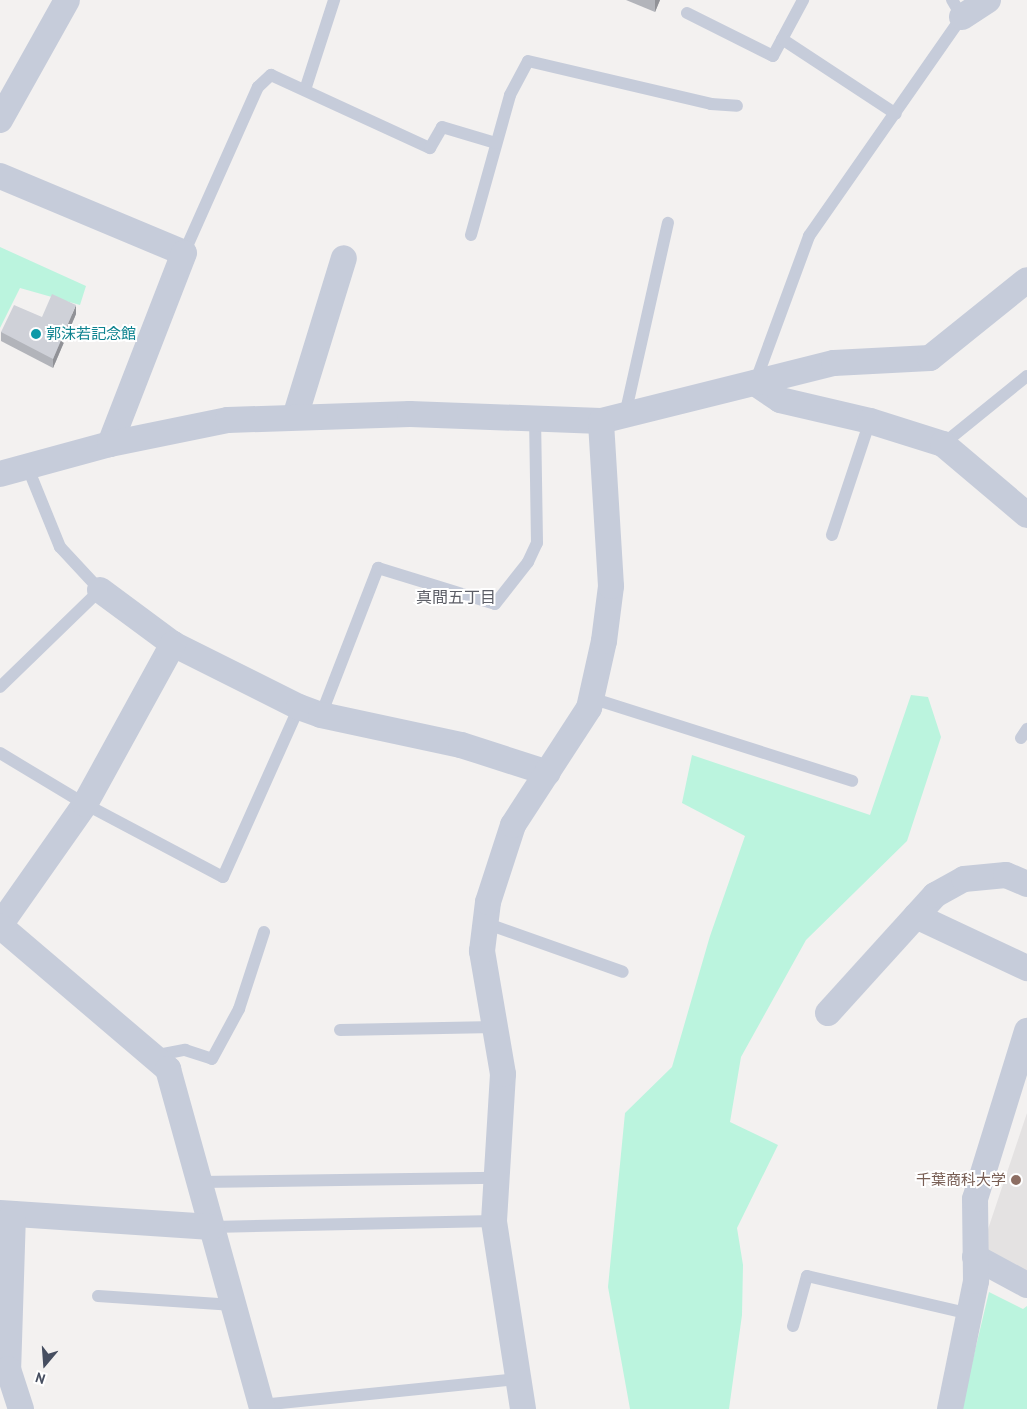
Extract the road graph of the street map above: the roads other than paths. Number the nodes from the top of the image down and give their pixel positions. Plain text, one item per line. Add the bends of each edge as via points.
1 (67, 0) edge
2 (334, 0) edge
3 (803, 0) edge
4 (988, 0) edge
5 (957, 8) edge
6 (687, 13) dead end
7 (782, 39) junction
8 (305, 90) junction
9 (737, 106) dead end
10 (896, 114) junction
11 (0, 120) edge
12 (496, 143) junction
13 (0, 176) edge
14 (668, 222) dead end
15 (471, 235) dead end
16 (184, 253) junction
17 (344, 258) dead end
18 (1027, 280) edge
19 (1027, 376) edge
20 (755, 383) junction
21 (296, 417) junction
22 (613, 418) junction
23 (535, 419) junction
24 (870, 421) junction
25 (110, 444) junction
26 (943, 444) junction
27 (28, 468) junction
28 (0, 474) edge
29 (1027, 515) edge
30 (832, 535) dead end
31 (100, 590) junction
32 (173, 644) junction
33 (0, 687) edge
34 (591, 698) junction
35 (310, 711) junction
36 (0, 753) edge
37 (548, 773) junction
38 (852, 781) dead end
39 (85, 804) junction
40 (1027, 884) edge
41 (916, 916) junction
42 (485, 923) junction
43 (0, 926) edge
44 (264, 932) dead end
45 (1027, 968) edge
46 (623, 972) dead end
47 (828, 1013) dead end
48 (495, 1027) junction
49 (340, 1030) dead end
50 (1027, 1032) edge
51 (153, 1056) junction
52 (497, 1178) junction
53 (200, 1182) junction
54 (6, 1214) edge
55 (494, 1221) junction
56 (212, 1227) junction
57 (975, 1257) junction
58 (1027, 1285) edge
59 (98, 1296) dead end
60 (234, 1305) junction
61 (970, 1314) junction
62 (793, 1326) dead end
63 (519, 1379) junction
64 (262, 1407) edge
65 (21, 1409) edge
66 (524, 1409) edge
67 (950, 1409) edge

1 - 11 street
2 - 8 lane
3 - 7 lane
4 - 5 street
5 - 10 lane
6 - 7 lane via 773,56
7 - 10 lane
8 - 12 lane via 430,148 442,127
8 - 16 lane via 272,75 258,87
9 - 12 lane via 711,104 528,61 510,95
10 - 20 lane via 842,184 808,236
12 - 15 lane
13 - 16 street
14 - 22 lane
16 - 25 street
17 - 21 street
18 - 20 street via 930,358 834,363
19 - 26 lane
20 - 22 street
20 - 24 street via 780,400
21 - 23 street via 410,414
21 - 25 street via 228,420
22 - 23 street
22 - 34 street via 611,586
23 - 35 lane via 537,543 528,562 495,604 378,568
24 - 26 street
24 - 30 lane
25 - 27 street
26 - 29 street
27 - 28 street
27 - 31 lane via 60,547
31 - 32 street
31 - 33 lane
32 - 35 street
32 - 39 street
34 - 37 street via 589,708
34 - 38 lane
35 - 37 street via 461,745
35 - 39 lane via 223,877
36 - 39 lane
37 - 42 street via 512,825 488,902
39 - 43 street
40 - 41 street via 1006,875 964,879 935,895
41 - 45 street
41 - 47 street
42 - 46 lane
42 - 48 street via 482,951
43 - 51 street
44 - 51 lane via 239,1008 212,1059 185,1050
48 - 49 lane
48 - 52 street via 503,1074
50 - 57 street via 975,1199
51 - 53 street via 168,1069
52 - 53 lane
52 - 55 street
53 - 56 street
54 - 56 street
54 - 65 street via 8,1369
55 - 56 lane
55 - 63 street
56 - 60 street
57 - 58 street
57 - 61 street via 976,1282
59 - 60 lane
60 - 64 street
61 - 62 lane via 807,1276
61 - 67 street
63 - 64 lane
63 - 66 street

